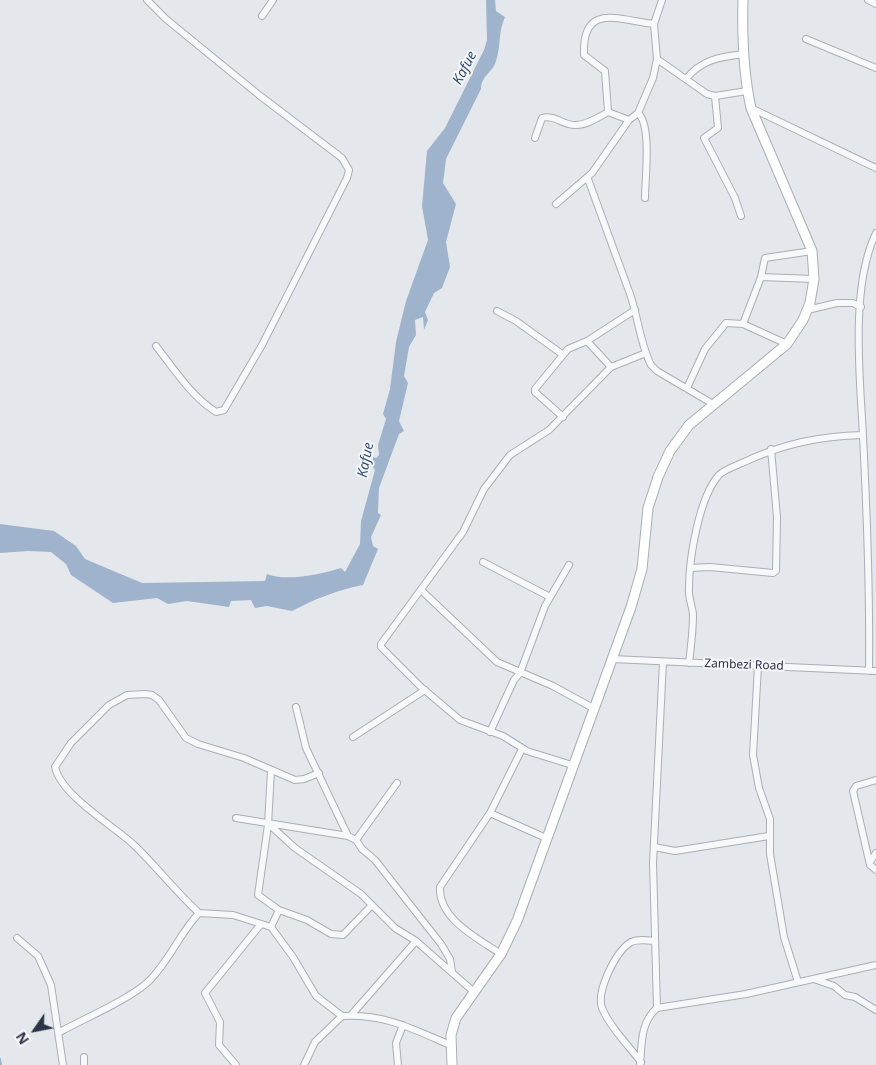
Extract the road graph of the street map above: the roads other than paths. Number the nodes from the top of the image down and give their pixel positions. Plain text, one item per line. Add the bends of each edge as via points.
1 (147, 0) edge
2 (273, 0) edge
3 (662, 0) edge
4 (743, 0) edge
5 (868, 0) edge
6 (876, 4) edge
7 (262, 16) dead end
8 (654, 24) junction
9 (806, 40) dead end
10 (743, 54) junction
11 (657, 59) junction
12 (875, 66) edge
13 (686, 79) junction
14 (747, 91) junction
15 (715, 96) junction
16 (751, 108) junction
17 (608, 112) junction
18 (638, 113) junction
19 (629, 120) junction
20 (535, 138) dead end
21 (876, 168) edge
22 (588, 178) junction
23 (644, 198) dead end
24 (556, 204) dead end
25 (741, 216) dead end
26 (876, 233) edge
27 (812, 251) junction
28 (761, 277) junction
29 (814, 279) junction
30 (861, 307) junction
31 (635, 310) junction
32 (807, 310) junction
33 (497, 311) dead end
34 (743, 324) junction
35 (587, 340) junction
36 (787, 344) junction
37 (156, 346) dead end
38 (646, 353) junction
39 (562, 354) junction
40 (611, 367) junction
41 (687, 388) junction
42 (713, 404) junction
43 (563, 417) junction
44 (863, 435) junction
45 (771, 449) junction
46 (483, 562) dead end
47 (569, 565) dead end
48 (690, 568) junction
49 (421, 590) junction
50 (550, 597) junction
51 (612, 659) junction
52 (663, 662) junction
53 (689, 663) junction
54 (758, 666) junction
55 (872, 671) edge
56 (520, 672) junction
57 (425, 690) junction
58 (296, 707) dead end
59 (593, 708) junction
60 (490, 732) junction
61 (353, 737) dead end
62 (522, 749) junction
63 (572, 766) junction
64 (271, 770) junction
65 (319, 773) junction
66 (876, 780) edge
67 (397, 783) dead end
68 (490, 813) junction
69 (236, 818) dead end
70 (269, 825) junction
71 (348, 836) junction
72 (769, 836) junction
73 (546, 838) junction
74 (356, 840) junction
75 (654, 847) junction
76 (876, 853) edge
77 (870, 862) junction
78 (876, 870) edge
79 (372, 905) junction
80 (279, 910) junction
81 (199, 913) junction
82 (261, 924) junction
83 (272, 927) junction
84 (18, 938) dead end
85 (416, 941) junction
86 (654, 941) junction
87 (501, 954) junction
88 (876, 965) edge
89 (452, 972) junction
90 (813, 979) junction
91 (798, 982) junction
92 (474, 992) junction
93 (657, 1008) junction
94 (876, 1010) edge
95 (352, 1014) junction
96 (342, 1016) junction
97 (403, 1025) junction
98 (60, 1032) junction
99 (450, 1045) junction
100 (84, 1057) dead end
101 (640, 1064) edge
102 (63, 1065) edge
103 (84, 1065) edge
104 (236, 1065) edge
105 (304, 1065) edge
106 (398, 1065) edge
107 (452, 1065) edge

1 - 37 street via 259,95 342,158 349,170 262,345 224,410 216,412 208,407
2 - 7 street
3 - 8 street
4 - 10 street
5 - 6 street
8 - 11 street
8 - 17 street via 602,17 589,26 584,55 606,72
9 - 12 street
10 - 13 street via 704,62
10 - 14 street
11 - 13 street
11 - 18 street via 653,78
13 - 15 street
14 - 15 street
14 - 16 street
15 - 25 street via 718,128 705,135 704,140
16 - 21 street
16 - 27 street
17 - 19 street
17 - 20 street via 575,126 550,117 542,118
18 - 19 street
18 - 23 street via 646,130
19 - 22 street
22 - 24 street
22 - 31 street
26 - 30 street via 866,259
27 - 28 street via 766,257
27 - 29 street
28 - 29 street
28 - 34 street
29 - 32 street
30 - 32 street via 853,303 835,303
30 - 44 street
31 - 35 street
31 - 38 street
32 - 36 street
33 - 39 street
34 - 36 street
34 - 41 street via 724,325 705,349
35 - 39 street
35 - 40 street
36 - 42 street
38 - 40 street
38 - 41 street via 657,371
39 - 43 street via 535,390
40 - 43 street
41 - 42 street
42 - 51 street via 682,432 658,477 646,517 641,576
43 - 49 street via 545,433 510,455 496,472 463,532
44 - 45 street
44 - 55 street
45 - 48 street via 722,473 715,481 698,521
45 - 48 street via 776,571
46 - 50 street
47 - 50 street
48 - 53 street
49 - 56 street via 492,658
49 - 57 street via 380,646
50 - 56 street
51 - 52 street, Zambezi Road
51 - 59 street
52 - 53 street, Zambezi Road
52 - 75 street
53 - 54 street, Zambezi Road
54 - 55 street, Zambezi Road
54 - 72 street via 752,747 759,788 770,819
56 - 59 street
56 - 60 street
57 - 60 street via 460,720
57 - 61 street
58 - 65 street via 306,748
59 - 63 street
60 - 62 street via 510,739
62 - 63 street
62 - 68 street
63 - 73 street
64 - 65 street via 298,780
64 - 70 street
64 - 81 street via 186,738 156,697 140,693 118,698 71,743 56,764 55,769 65,784 93,813 133,844
65 - 71 street
66 - 77 street via 856,786 853,791
67 - 74 street
68 - 73 street
68 - 87 street via 447,875 440,891 442,901 456,922
69 - 70 street
70 - 71 street
70 - 79 street
70 - 80 street via 257,892
71 - 74 street
72 - 75 street via 675,852
72 - 91 street via 784,936
73 - 87 street via 517,921
74 - 89 street via 441,944 450,959
75 - 86 street
76 - 77 street
77 - 78 street
79 - 80 street via 340,936
79 - 85 street via 395,928
80 - 83 street
81 - 82 street via 233,915
81 - 98 street via 156,972 140,988
82 - 83 street
82 - 104 street via 205,993 220,1022 220,1045
83 - 96 street via 316,996
84 - 98 street via 40,960 53,993
85 - 89 street
85 - 95 street
86 - 93 street
86 - 101 street via 637,940 619,952 606,978 601,1004
87 - 92 street
88 - 90 street
89 - 92 street
90 - 91 street
90 - 94 street via 834,986
91 - 93 street
92 - 99 street via 453,1024
93 - 101 street via 644,1026
95 - 96 street
95 - 97 street
96 - 105 street via 315,1042
97 - 99 street
97 - 106 street via 396,1044
98 - 102 street
99 - 107 street
100 - 103 street

